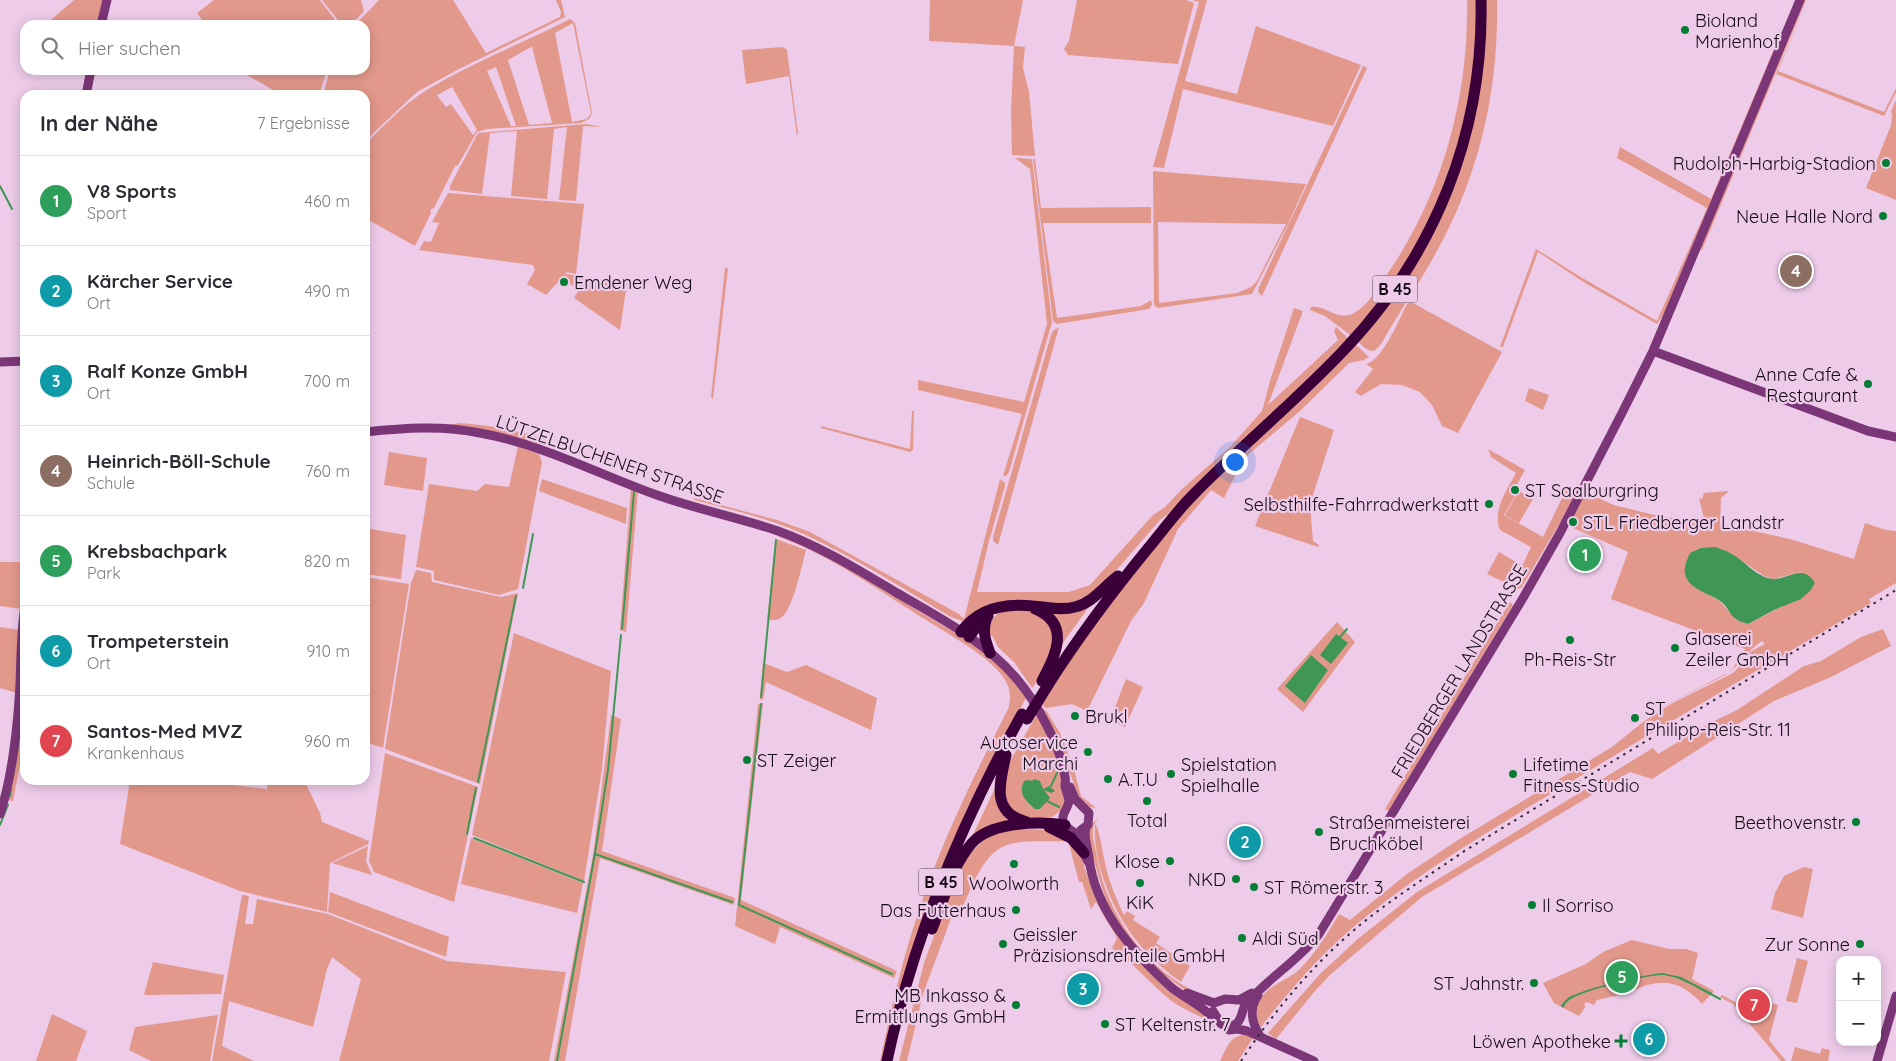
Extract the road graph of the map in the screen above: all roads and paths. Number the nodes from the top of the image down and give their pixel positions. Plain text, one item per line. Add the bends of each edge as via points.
1 (107, 0) edge
2 (1481, 0) edge
3 (1800, 0) edge
4 (102, 20) edge
5 (90, 75) edge
6 (87, 90) edge
7 (1653, 351) junction
8 (20, 361) edge
9 (0, 362) edge
10 (370, 432) edge
11 (1896, 437) edge
12 (1181, 508) junction
13 (1118, 576) junction
14 (1024, 605) junction
15 (1000, 607) junction
16 (986, 617) junction
17 (965, 634) junction
18 (990, 653) junction
19 (1045, 683) junction
20 (20, 688) edge
21 (1025, 717) junction
22 (1006, 756) junction
23 (1065, 778) junction
24 (1083, 806) junction
25 (0, 814) edge
26 (1067, 820) junction
27 (1038, 824) junction
28 (1086, 828) junction
29 (1086, 858) junction
30 (953, 872) junction
31 (1168, 983) junction
32 (1263, 987) junction
33 (1896, 996) edge
34 (1233, 1000) junction
35 (1214, 1010) junction
36 (1242, 1014) junction
37 (1260, 1036) junction
38 (888, 1061) edge
39 (895, 1061) edge
40 (1314, 1061) edge
41 (1877, 1061) edge

1 - 4 main road
2 - 12 highway, B 45 via 1478,70 1465,139 1441,207 1412,262 1390,296 1344,350
3 - 7 main road, FRIEDBERGER LANDSTRASSE
5 - 6 main road
7 - 11 main road via 1868,431
7 - 32 main road, FRIEDBERGER LANDSTRASSE via 1550,550 1328,921 1300,956
8 - 9 main road
10 - 17 main road, LÜTZELBUCHENER STRASSE via 452,429 521,442 672,501 795,538 865,574
12 - 13 highway, B 45 via 1166,520
12 - 19 highway, B 45
13 - 14 highway via 1094,598 1076,607 1057,609
13 - 19 highway, B 45
14 - 15 highway
14 - 19 highway via 1048,617 1057,632 1058,644
15 - 16 highway
15 - 17 highway via 980,614
16 - 17 highway
16 - 18 highway via 984,635
17 - 18 main road, LÜTZELBUCHENER STRASSE
18 - 23 main road, LÜTZELBUCHENER STRASSE via 1015,676 1040,713 1060,756
19 - 21 highway, B 45, bridge
20 - 25 main road via 9,780
21 - 22 highway, B 45
21 - 38 highway, B 45 via 974,804 940,885 909,974
22 - 27 highway via 999,788 1005,809 1019,820
22 - 30 highway, B 45 via 968,832
23 - 24 main road via 1075,799
23 - 26 main road via 1069,802
24 - 26 main road via 1075,805
24 - 28 main road via 1090,818
26 - 27 highway
26 - 28 main road via 1082,830
26 - 29 main road via 1079,837
27 - 29 highway via 1068,835
27 - 30 highway via 1003,826 983,835 970,846
28 - 29 main road
29 - 31 main road via 1116,926 1133,951
30 - 39 highway, B 45 via 912,993
31 - 35 main road
31 - 35 main road via 1192,1001
32 - 34 main road, FRIEDBERGER LANDSTRASSE
32 - 36 main road, FRIEDBERGER LANDSTRASSE via 1245,1005
32 - 37 main road via 1251,1015
33 - 41 main road
34 - 35 main road, FRIEDBERGER LANDSTRASSE via 1225,999
34 - 36 main road
35 - 36 main road via 1218,1021 1224,1025 1236,1024
35 - 37 main road via 1218,1027 1222,1030 1244,1030
36 - 37 main road
37 - 40 main road

